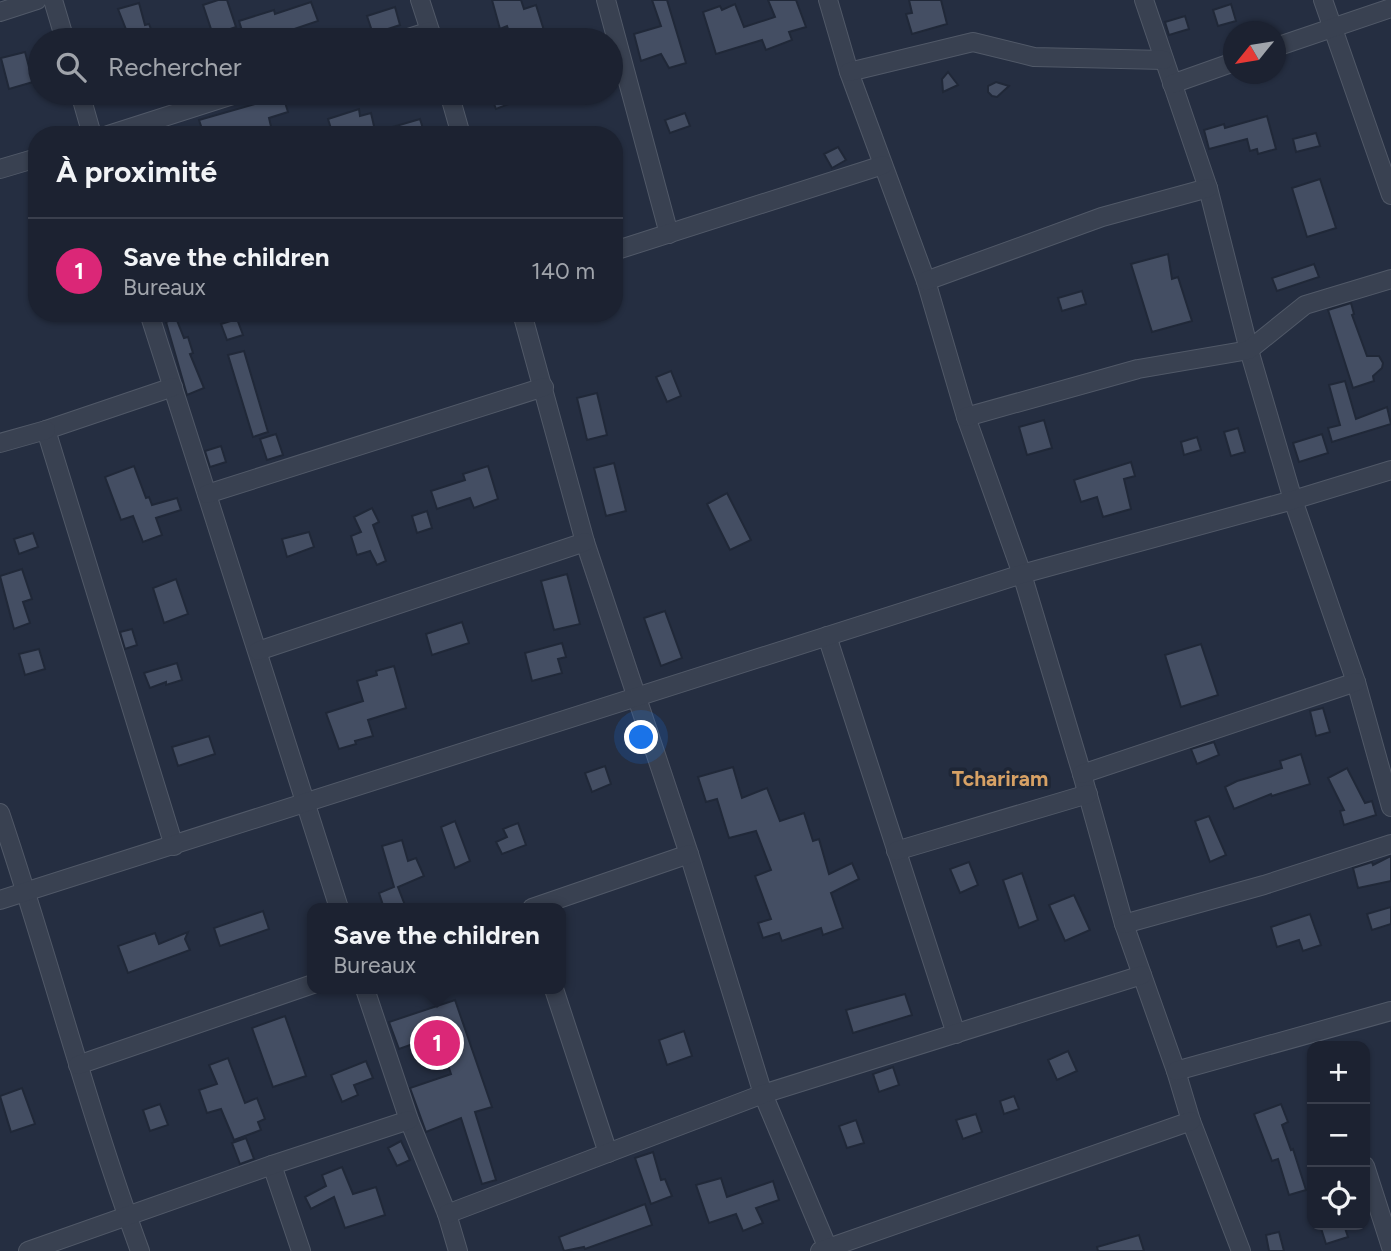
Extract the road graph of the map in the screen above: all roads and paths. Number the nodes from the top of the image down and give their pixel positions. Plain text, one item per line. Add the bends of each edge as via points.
1 (37, 0) edge
2 (53, 0) edge
3 (420, 0) edge
4 (606, 0) edge
5 (828, 0) edge
6 (1144, 0) edge
7 (1323, 0) edge
8 (1391, 8) edge
9 (0, 12) edge
10 (1332, 27) junction
11 (61, 28) edge
12 (429, 28) edge
13 (614, 28) edge
14 (1286, 43) edge
15 (1164, 60) junction
16 (623, 63) edge
17 (1223, 66) edge
18 (849, 72) junction
19 (1172, 85) junction
20 (83, 105) edge
21 (202, 105) edge
22 (452, 105) edge
23 (89, 126) edge
24 (136, 126) edge
25 (458, 126) edge
26 (28, 161) edge
27 (883, 165) junction
28 (0, 169) edge
29 (1208, 188) junction
30 (1391, 195) edge
31 (669, 234) junction
32 (623, 248) edge
33 (1391, 279) edge
34 (926, 281) junction
35 (152, 322) edge
36 (525, 322) edge
37 (1249, 350) junction
38 (173, 387) junction
39 (544, 387) junction
40 (965, 417) junction
41 (46, 430) junction
42 (0, 443) edge
43 (1391, 470) edge
44 (206, 494) junction
45 (1293, 500) junction
46 (585, 542) junction
47 (1022, 574) junction
48 (827, 636) junction
49 (258, 651) junction
50 (1356, 682) junction
51 (635, 698) junction
52 (1082, 774) junction
53 (1088, 794) junction
54 (306, 804) junction
55 (1391, 807) edge
56 (0, 813) edge
57 (1391, 844) edge
58 (174, 846) junction
59 (896, 851) junction
60 (689, 854) junction
61 (27, 892) junction
62 (0, 900) edge
63 (337, 903) edge
64 (547, 903) edge
65 (1124, 924) junction
66 (1142, 975) junction
67 (307, 986) edge
68 (367, 994) edge
69 (556, 994) edge
70 (1391, 1011) edge
71 (956, 1034) junction
72 (1323, 1038) edge
73 (78, 1065) junction
74 (1176, 1071) junction
75 (763, 1094) junction
76 (409, 1120) junction
77 (1191, 1121) junction
78 (608, 1153) junction
79 (272, 1165) junction
80 (1365, 1167) edge
81 (447, 1214) junction
82 (127, 1216) junction
83 (1390, 1249) edge
84 (826, 1250) edge
85 (28, 1251) edge
86 (139, 1251) edge
87 (300, 1251) edge
88 (458, 1251) edge
89 (1241, 1251) edge

1 - 9 street
2 - 11 street
3 - 12 street
4 - 13 street
5 - 18 street
6 - 15 street
7 - 10 street
8 - 10 street
10 - 14 street
10 - 30 street
15 - 18 street via 1034,57 974,43
15 - 19 street
16 - 31 street
17 - 19 street
18 - 27 street
19 - 29 street
20 - 23 street
21 - 24 street
22 - 25 street
26 - 28 street
27 - 31 street
27 - 34 street
29 - 34 street via 1102,217
29 - 37 street
31 - 32 street
33 - 37 street via 1306,305
34 - 40 street
35 - 38 street
36 - 39 street
37 - 40 street via 1138,369
37 - 45 street
38 - 41 street
38 - 44 street
39 - 44 street
39 - 46 street
40 - 47 street
41 - 42 street
41 - 58 street
43 - 45 street
44 - 49 street
45 - 47 street
45 - 50 street
46 - 49 street
46 - 51 street
47 - 48 street
47 - 52 street
48 - 51 street
48 - 59 street
49 - 54 street
50 - 52 street
50 - 55 street
51 - 54 street
51 - 60 street
52 - 53 street
53 - 59 street
53 - 65 street
54 - 58 street
54 - 63 street
56 - 61 street
57 - 65 street
58 - 61 street
59 - 71 street
60 - 64 street
60 - 75 street
61 - 62 street
61 - 73 street
65 - 66 street
66 - 71 street
66 - 74 street
67 - 73 street
68 - 76 street
69 - 78 street
70 - 72 street
71 - 75 street
72 - 74 street
73 - 82 street
74 - 77 street
75 - 78 street
75 - 84 street
76 - 79 street
76 - 81 street
77 - 84 street
77 - 89 street
78 - 81 street
79 - 82 street
79 - 87 street
80 - 83 street
81 - 88 street
82 - 85 street
82 - 86 street

